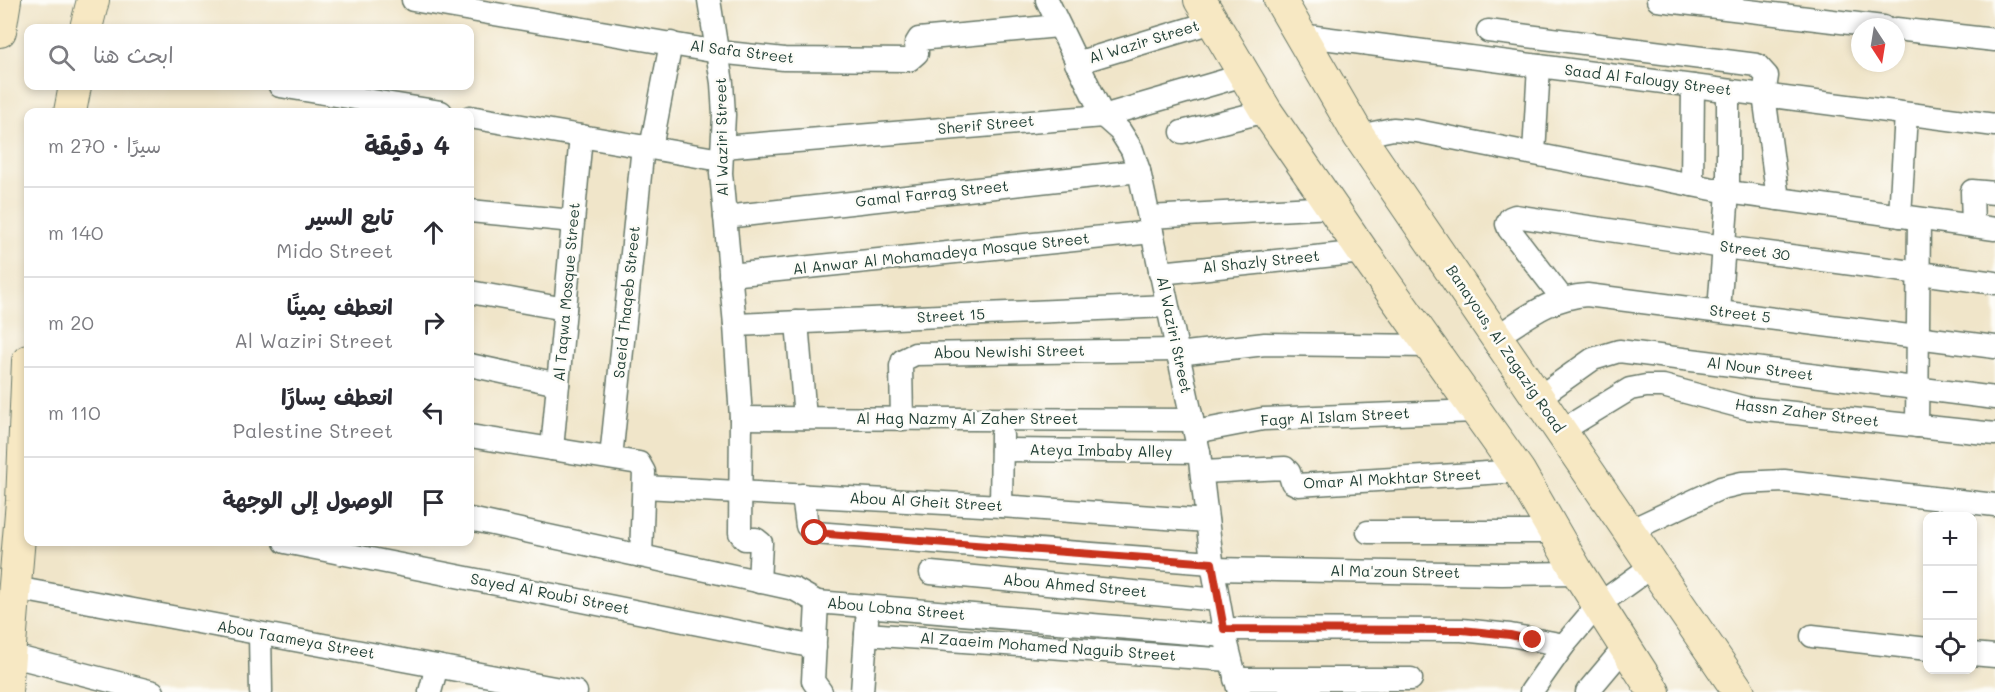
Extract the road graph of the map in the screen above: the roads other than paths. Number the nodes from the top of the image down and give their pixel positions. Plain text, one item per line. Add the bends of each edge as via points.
1 (5, 0) edge
2 (93, 0) edge
3 (413, 0) edge
4 (709, 0) edge
5 (1047, 0) edge
6 (1280, 0) edge
7 (1658, 0) edge
8 (1206, 11) edge
9 (1851, 23) edge
10 (87, 24) edge
11 (1058, 26) junction
12 (1905, 29) edge
13 (0, 31) edge
14 (1488, 31) dead end
15 (1300, 35) junction
16 (1995, 40) edge
17 (670, 43) junction
18 (718, 52) junction
19 (1076, 63) junction
20 (1539, 66) junction
21 (1244, 75) junction
22 (1693, 86) junction
23 (74, 90) edge
24 (305, 90) edge
25 (1728, 91) junction
26 (1764, 95) junction
27 (71, 108) edge
28 (416, 108) edge
29 (1266, 111) junction
30 (1906, 114) junction
31 (1103, 116) junction
32 (474, 118) edge
33 (1995, 125) edge
34 (1182, 132) dead end
35 (581, 136) junction
36 (1359, 136) junction
37 (647, 147) junction
38 (722, 153) junction
39 (1534, 153) junction
40 (1139, 171) junction
41 (1692, 185) junction
42 (1728, 192) junction
43 (1995, 193) edge
44 (1778, 199) junction
45 (1332, 207) junction
46 (474, 211) edge
47 (724, 217) junction
48 (1909, 217) junction
49 (573, 221) junction
50 (1150, 224) junction
51 (1973, 226) junction
52 (1995, 229) edge
53 (1724, 247) junction
54 (1363, 252) junction
55 (1919, 272) junction
56 (1160, 273) junction
57 (730, 275) junction
58 (1995, 283) edge
59 (474, 293) edge
60 (1562, 298) junction
61 (1167, 306) junction
62 (565, 309) junction
63 (1719, 311) junction
64 (797, 322) junction
65 (735, 325) junction
66 (1496, 337) junction
67 (1918, 337) junction
68 (1431, 346) junction
69 (1995, 347) edge
70 (1177, 352) junction
71 (474, 366) edge
72 (558, 384) junction
73 (1918, 389) junction
74 (1538, 398) junction
75 (1995, 398) edge
76 (1476, 411) junction
77 (741, 418) junction
78 (805, 418) junction
79 (902, 419) junction
80 (1003, 419) junction
81 (1917, 426) junction
82 (1561, 431) junction
83 (1995, 434) edge
84 (474, 437) edge
85 (1197, 444) junction
86 (552, 449) junction
87 (1002, 450) junction
88 (611, 458) junction
89 (1519, 471) junction
90 (644, 487) junction
91 (740, 492) junction
92 (803, 495) junction
93 (1995, 505) edge
94 (1001, 506) junction
95 (24, 511) edge
96 (474, 520) edge
97 (1207, 521) junction
98 (1629, 531) junction
99 (1368, 532) dead end
100 (1554, 532) junction
101 (305, 546) edge
102 (641, 556) junction
103 (1213, 566) junction
104 (1652, 566) junction
105 (931, 573) dead end
106 (1578, 573) junction
107 (759, 582) junction
108 (15, 588) junction
109 (1218, 600) junction
110 (817, 602) junction
111 (1598, 605) junction
112 (868, 606) junction
113 (1225, 632) junction
114 (260, 634) junction
115 (866, 634) junction
116 (1812, 636) dead end
117 (1564, 645) junction
118 (815, 647) junction
119 (1624, 648) junction
120 (1923, 648) edge
121 (1977, 654) edge
122 (9, 655) junction
123 (1995, 656) edge
124 (437, 666) junction
125 (1235, 677) edge
126 (1411, 679) dead end
127 (568, 691) edge
128 (6, 692) edge
129 (153, 692) edge
130 (261, 692) edge
131 (430, 692) edge
132 (821, 692) edge
133 (862, 692) edge
134 (1531, 692) edge
135 (1587, 692) edge
136 (1654, 692) edge
137 (1739, 692) edge

1 - 13 main road
2 - 10 main road
3 - 17 street, Al Safa Street
4 - 18 street, Al Waziri Street
5 - 11 street, Al Waziri Street
6 - 15 main road, Banayous, Al Zagazig Road
7 - 9 street
8 - 19 street, Al Wazir Street
8 - 21 main road
11 - 18 street, Al Safa Street via 919,39 917,53 909,60 784,59
11 - 19 street, Al Waziri Street
12 - 16 street
14 - 26 street via 1752,64 1762,68 1767,76
15 - 20 street, Saad Al Falougy Street
15 - 36 main road, Banayous, Al Zagazig Road
17 - 18 street, Al Safa Street
17 - 37 street, Saeid Thaqeb Street
18 - 38 street, Al Waziri Street via 724,115
19 - 31 street, Al Waziri Street
20 - 22 street, Saad Al Falougy Street
20 - 39 street
21 - 29 main road
21 - 31 street, Sherif Street
22 - 25 street, Saad Al Falougy Street
22 - 41 street
23 - 27 main road
24 - 28 street
25 - 26 street, Saad Al Falougy Street
25 - 42 street
26 - 30 street, Saad Al Falougy Street
26 - 44 street
29 - 34 street
29 - 45 main road
30 - 33 street, Saad Al Falougy Street
30 - 48 street
31 - 38 street, Sherif Street
31 - 40 street, Al Waziri Street via 1120,131
32 - 35 street, Sherif Street
35 - 37 street, Sherif Street
35 - 49 street, Al Taqwa Mosque Street
36 - 39 street via 1393,129 1417,130
36 - 66 main road, Banayous, Al Zagazig Road
37 - 38 street, Sherif Street
37 - 88 street, Saeid Thaqeb Street
38 - 47 street, Al Waziri Street
39 - 41 street
40 - 47 street, Gamal Farrag Street
40 - 50 street, Al Waziri Street
41 - 42 street
42 - 44 street
42 - 53 street
43 - 51 street via 1972,191
44 - 48 street
45 - 50 street, Al Anwar Al Mohamadeya Mosque Street
45 - 54 main road
46 - 49 street
47 - 57 street, Al Waziri Street
48 - 51 street
48 - 55 street
49 - 62 street, Al Taqwa Mosque Street
50 - 56 street, Al Waziri Street
50 - 57 street, Al Anwar Al Mohamadeya Mosque Street
51 - 52 street
53 - 55 street, Street 30
53 - 60 street, Street 30 via 1512,223
53 - 63 street
54 - 56 street, Al Shazly Street
54 - 68 main road
55 - 58 street, Street 30
55 - 67 street
56 - 61 street, Al Waziri Street
57 - 65 street, Al Waziri Street
59 - 62 street
60 - 63 street, Street 5 via 1587,295
60 - 66 street, Street 5
61 - 64 street, Street 15
61 - 70 street, Al Waziri Street
62 - 72 street, Al Taqwa Mosque Street
63 - 67 street, Street 5
64 - 65 street, Street 15
64 - 78 street
65 - 77 street, Al Waziri Street
66 - 74 main road, Banayous, Al Zagazig Road
67 - 69 street, Street 5
67 - 73 street
68 - 70 street, Abou Newishi Street via 1265,344
68 - 76 main road
70 - 79 street, Abou Newishi Street via 915,354 900,366
70 - 85 street, Al Waziri Street
71 - 72 street
72 - 86 street, Al Taqwa Mosque Street
73 - 74 street, Al Nour Street via 1619,351 1593,359
73 - 75 street, Al Nour Street
73 - 81 street
74 - 82 main road, Banayous, Al Zagazig Road
76 - 85 street, Fagr Al Islam Street via 1263,419
76 - 89 main road
77 - 78 street, Al Hag Nazmy Al Zaher Street
77 - 91 street, Al Waziri Street
78 - 79 street, Al Hag Nazmy Al Zaher Street
79 - 80 street, Al Hag Nazmy Al Zaher Street
80 - 85 street, Al Hag Nazmy Al Zaher Street
80 - 87 street
81 - 82 street, Hassn Zaher Street via 1746,408 1680,389 1646,386 1630,389
81 - 83 street, Hassn Zaher Street
82 - 98 main road, Banayous, Al Zagazig Road
84 - 86 street
85 - 87 street, Ateya Imbaby Alley
85 - 89 street, Omar Al Mokhtar Street via 1285,468 1292,483 1298,485
85 - 97 street, Al Waziri Street
86 - 88 street
87 - 94 street
88 - 90 street via 642,465
89 - 100 main road
90 - 91 street, Abou Al Gheit Street
90 - 102 street
91 - 92 street, Abou Al Gheit Street
91 - 107 street, Al Waziri Street via 740,534 761,543
92 - 94 street, Abou Al Gheit Street
92 - 103 street, Al Ma'zoun Street via 807,526 815,533
93 - 98 street via 1762,480 1721,488
94 - 97 street, Abou Al Gheit Street
95 - 108 main road
96 - 102 street, Abou Lobna Street
97 - 103 street, Al Waziri Street
98 - 104 main road, Banayous, Al Zagazig Road
99 - 100 street
100 - 106 main road
101 - 118 street, Sayed Al Roubi Street
102 - 107 street, Abou Lobna Street
103 - 106 street, Al Ma'zoun Street
103 - 109 street, Al Waziri Street
104 - 111 street
104 - 137 main road, Banayous, Al Zagazig Road
105 - 109 street, Abou Ahmed Street
106 - 111 main road
107 - 110 street, Abou Lobna Street via 794,589
108 - 114 street, Abou Taameya Street
108 - 122 main road
109 - 113 street, Al Waziri Street
110 - 112 street, Abou Lobna Street
110 - 118 street
111 - 117 street
111 - 119 main road
112 - 113 street, Abou Lobna Street
112 - 115 street
113 - 117 street, Abou Lobna Street via 1462,630
113 - 125 street, Al Waziri Street
114 - 124 street, Abou Taameya Street
114 - 130 street
115 - 125 street, Al Zaaeim Mohamed Naguib Street
115 - 133 street
116 - 120 street
117 - 134 street
118 - 132 street via 813,681
119 - 135 street
119 - 136 main road
121 - 123 street
122 - 128 main road
122 - 129 street
124 - 127 street, Abou Taameya Street
124 - 131 street
125 - 126 street, Al Zaaeim Mohamed Naguib Street

